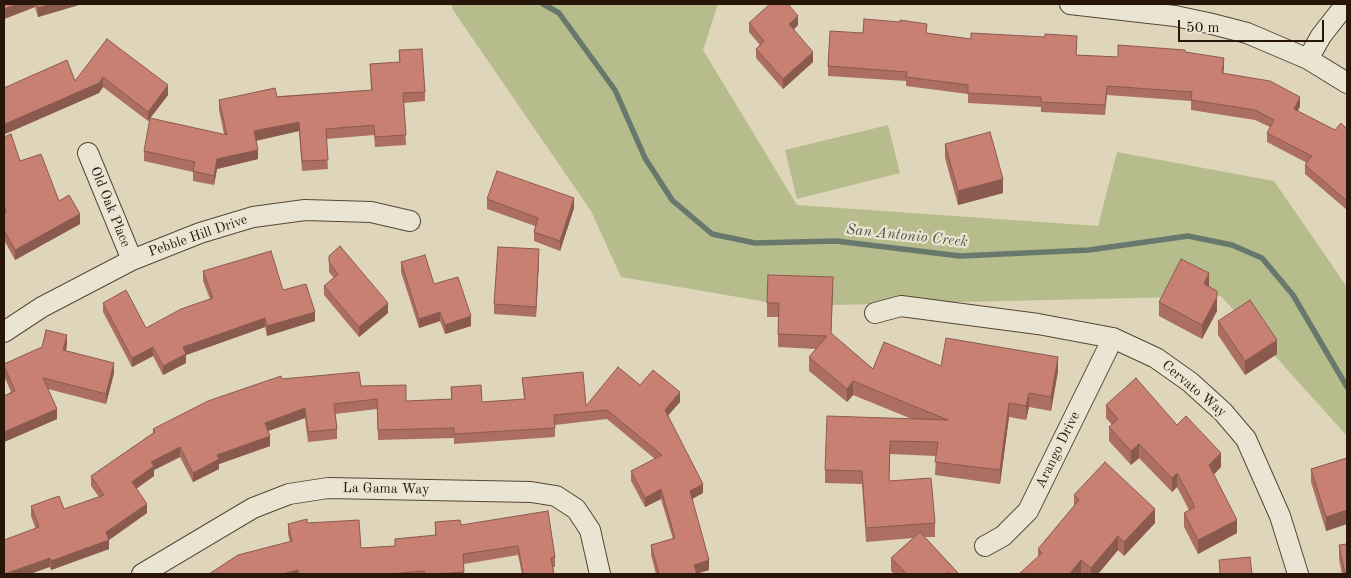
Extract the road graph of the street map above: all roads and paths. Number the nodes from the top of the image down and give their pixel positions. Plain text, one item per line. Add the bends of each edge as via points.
1 (1070, 4) edge
2 (1346, 4) edge
3 (1308, 59) junction
4 (1347, 83) edge
5 (88, 153) dead end
6 (410, 221) dead end
7 (132, 260) junction
8 (875, 314) dead end
9 (4, 332) edge
10 (1112, 338) junction
11 (985, 546) dead end
12 (142, 574) edge
13 (600, 574) edge
14 (1298, 574) edge

1 - 3 street via 1208,23 1247,33
2 - 3 street
3 - 4 street
5 - 7 street, Old Oak Place
6 - 7 street, Pebble Hill Drive via 371,212 306,210 253,217 200,233
7 - 9 street, Pebble Hill Drive via 42,307
8 - 10 street, Cervato Way via 901,306 1038,324
10 - 11 street, Arango Drive via 1028,511 1002,536
10 - 14 street, Cervato Way via 1156,358 1190,382 1223,412 1246,439 1280,516
12 - 13 street, La Gama Way via 253,508 290,494 328,488 531,492 556,496 576,509 590,530

